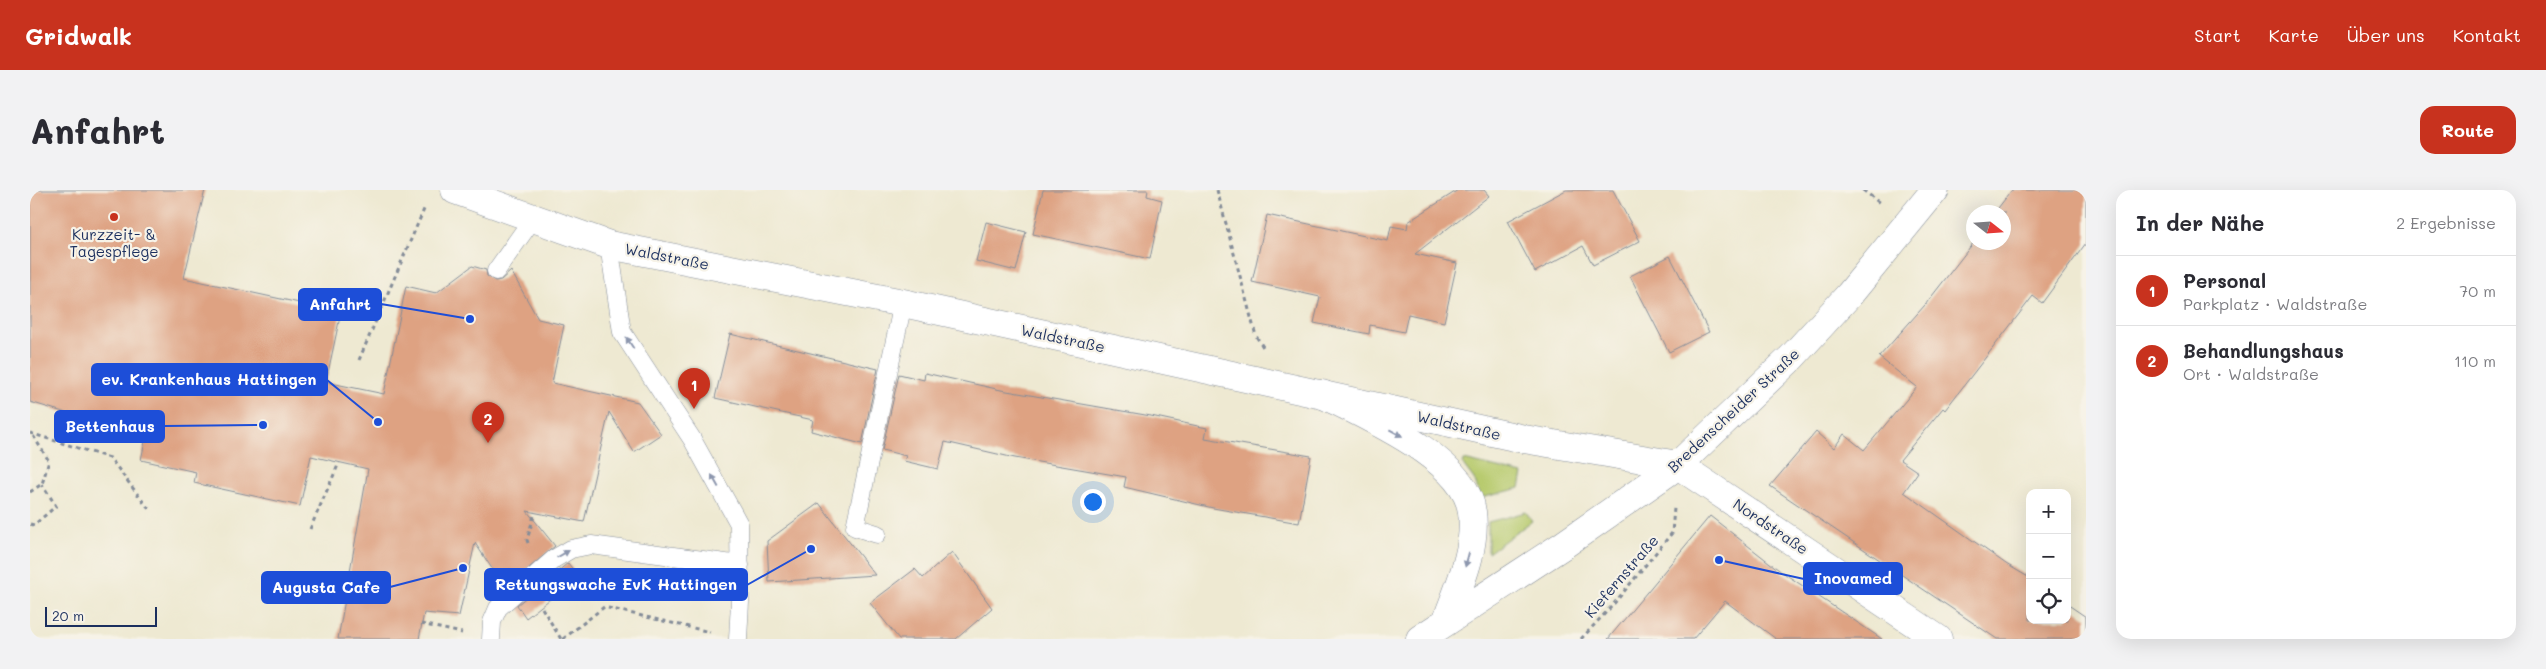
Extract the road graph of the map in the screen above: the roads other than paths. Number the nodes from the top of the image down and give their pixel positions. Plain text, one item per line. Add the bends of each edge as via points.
1 (454, 190) edge
2 (1935, 190) edge
3 (534, 218) junction
4 (609, 245) junction
5 (496, 271) dead end
6 (903, 303) junction
7 (1322, 394) junction
8 (1678, 465) junction
9 (877, 534) dead end
10 (740, 565) junction
11 (1446, 622) junction
12 (491, 639) edge
13 (738, 639) edge
14 (1420, 639) edge
15 (1938, 639) edge

1 - 3 street, Waldstraße
2 - 8 street, Bredenscheider Straße via 1849,295 1792,357
3 - 4 street, Waldstraße
3 - 5 lane
4 - 6 street, Waldstraße
10 -> 4 lane via 739,524 692,439 622,332
6 - 7 street, Waldstraße
6 - 9 lane via 855,527
7 - 8 street, Waldstraße via 1540,442
7 -> 11 street via 1407,438 1461,482 1472,510 1472,531 1464,572
8 - 11 street, Bredenscheider Straße
8 - 15 street, Nordstraße
12 -> 10 lane via 492,622 498,608 554,559 571,549 591,545
10 - 13 lane
11 - 14 street, Bredenscheider Straße

